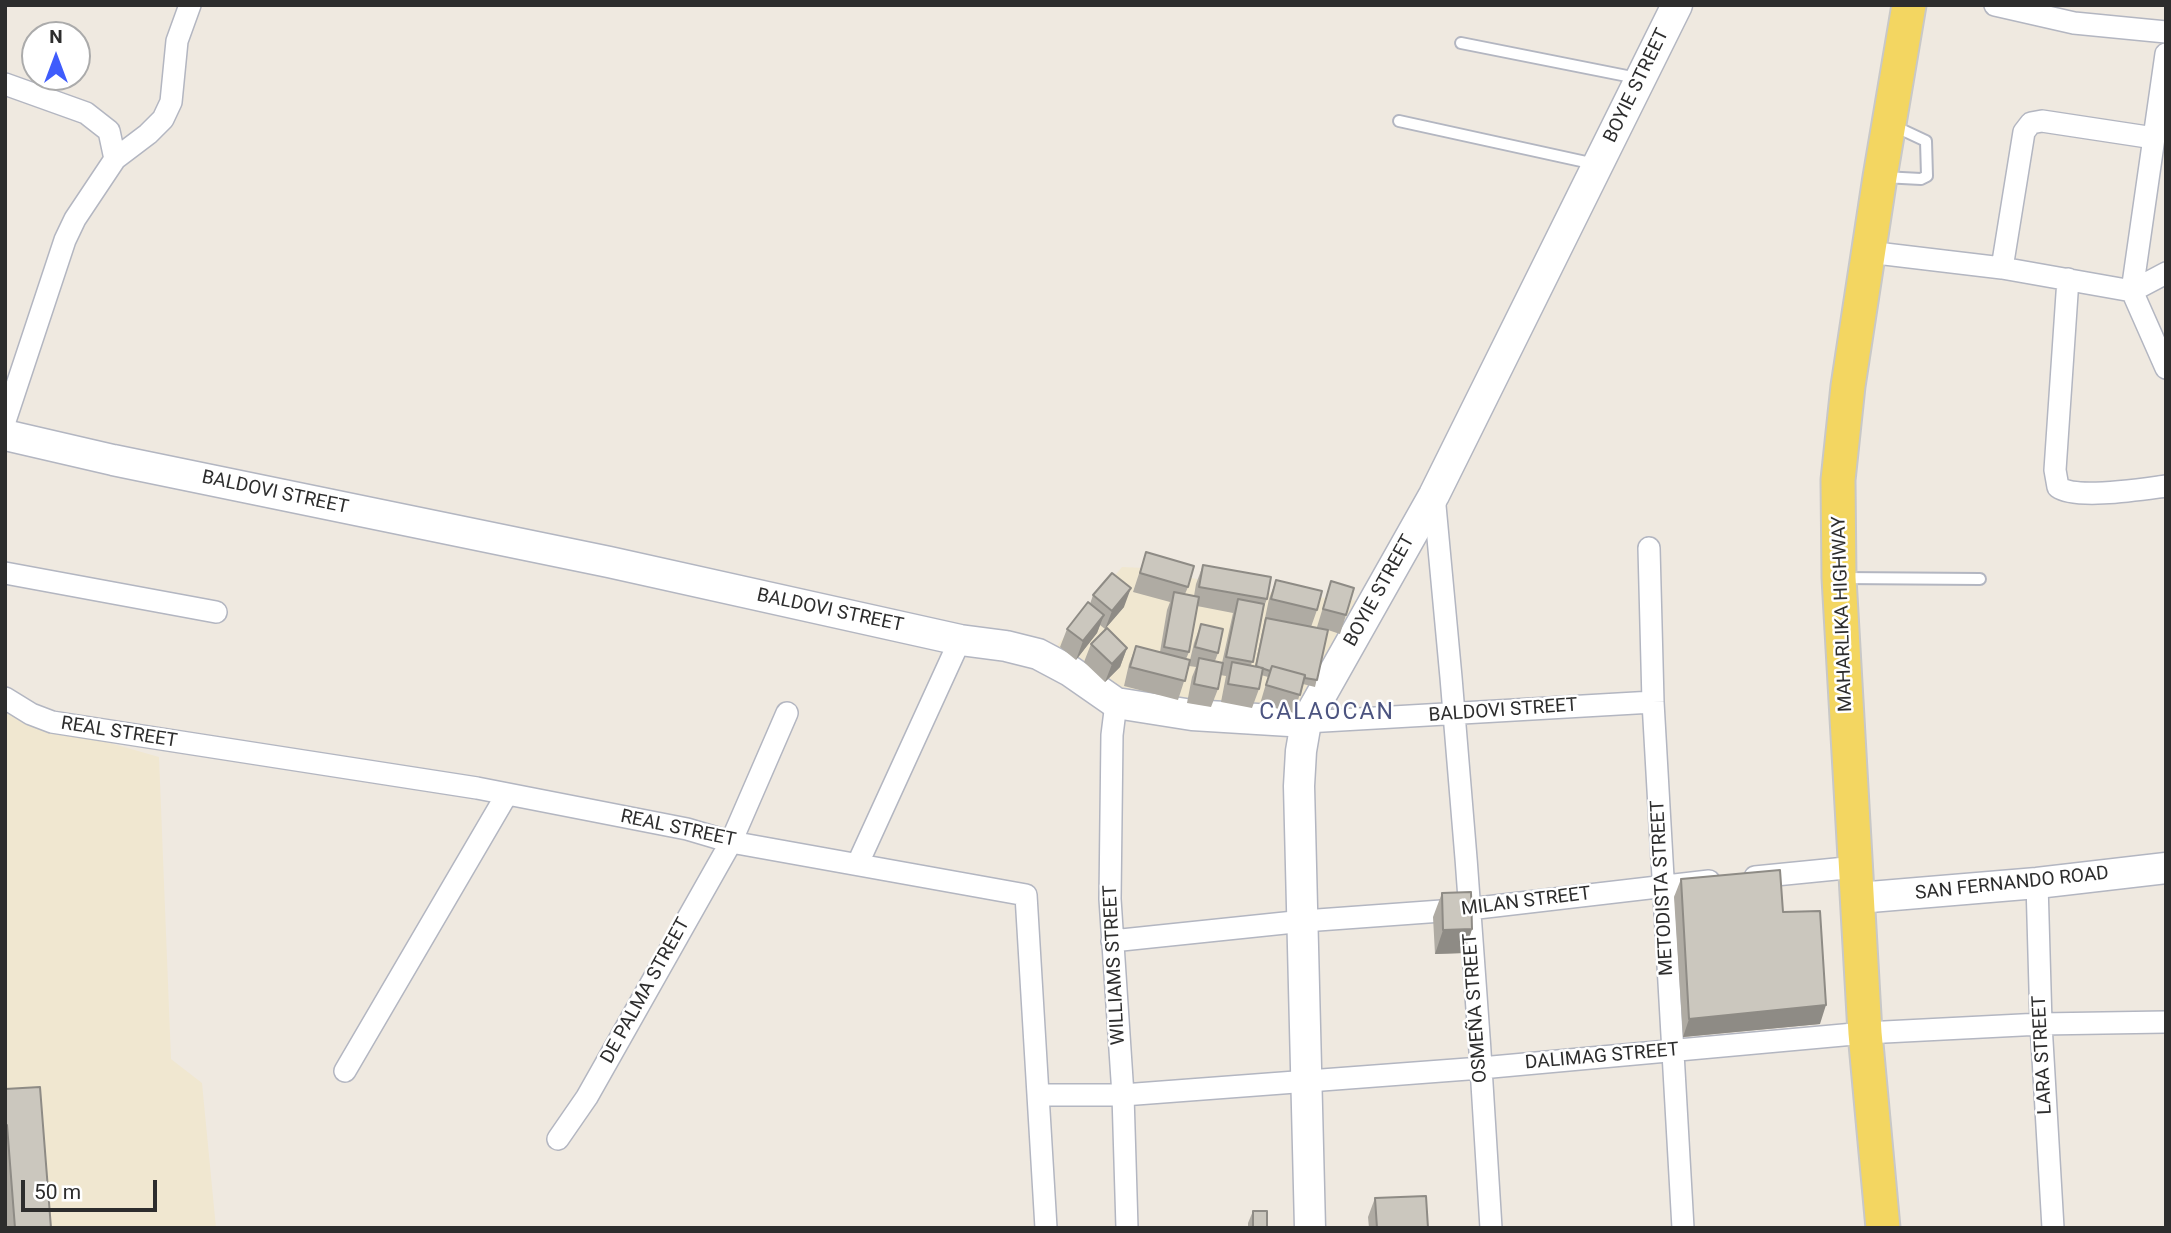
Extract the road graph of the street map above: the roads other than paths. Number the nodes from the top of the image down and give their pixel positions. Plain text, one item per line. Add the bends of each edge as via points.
1 (190, 5) edge
2 (1677, 5) edge
3 (1909, 5) edge
4 (1995, 5) edge
5 (2166, 32) edge
6 (1461, 43) dead end
7 (2166, 54) edge
8 (1641, 79) junction
9 (5, 85) edge
10 (1399, 121) dead end
11 (1890, 124) junction
12 (2154, 138) junction
13 (115, 159) junction
14 (1598, 165) junction
15 (1880, 177) junction
16 (1868, 252) junction
17 (2002, 268) junction
18 (2166, 273) edge
19 (2068, 279) junction
20 (2132, 291) junction
21 (2166, 368) edge
22 (5, 421) edge
23 (5, 435) edge
24 (2166, 486) edge
25 (1434, 495) junction
26 (1649, 548) dead end
27 (5, 573) edge
28 (1839, 578) junction
29 (1980, 579) dead end
30 (216, 612) dead end
31 (960, 639) junction
32 (5, 698) edge
33 (1653, 702) junction
34 (1116, 703) junction
35 (787, 713) dead end
36 (1455, 713) junction
37 (1306, 722) junction
38 (507, 794) junction
39 (731, 842) junction
40 (858, 863) junction
41 (2166, 868) edge
42 (1857, 883) junction
43 (2037, 883) junction
44 (1662, 885) junction
45 (1469, 909) junction
46 (1304, 921) junction
47 (1112, 941) junction
48 (2166, 1022) edge
49 (2041, 1024) junction
50 (1866, 1033) junction
51 (1672, 1050) junction
52 (1482, 1068) junction
53 (345, 1071) dead end
54 (1307, 1080) junction
55 (1038, 1095) junction
56 (1123, 1095) junction
57 (558, 1139) dead end
58 (1046, 1228) edge
59 (1127, 1228) edge
60 (1310, 1228) edge
61 (1491, 1228) edge
62 (1683, 1228) edge
63 (1883, 1228) edge
64 (2053, 1228) edge

1 - 13 street via 177,41 171,102 163,119
2 - 8 street, BOYIE STREET
3 - 11 main road, MAHARLIKA HIGHWAY
4 - 5 street via 2074,23
6 - 8 lane
7 - 12 street
8 - 14 street, BOYIE STREET
9 - 13 street via 86,113 109,131
10 - 14 lane
11 - 15 main road, MAHARLIKA HIGHWAY
11 - 15 lane via 1926,141 1928,173 1923,179
12 - 17 street via 2031,123 2024,132
12 - 20 street
13 - 22 street via 65,240
14 - 25 street, BOYIE STREET
15 - 16 main road, MAHARLIKA HIGHWAY
16 - 17 street
16 - 28 main road, MAHARLIKA HIGHWAY via 1838,480
17 - 19 street
18 - 20 street
19 - 20 street
19 - 24 street via 2055,470 2058,487 2071,492 2108,492
20 - 21 street
23 - 31 street, BALDOVI STREET
25 - 36 street, OSMEÑA STREET
25 - 37 street, BOYIE STREET
26 - 33 street, METODISTA STREET
27 - 30 street
28 - 29 lane
28 - 42 main road, MAHARLIKA HIGHWAY
31 - 34 street, BALDOVI STREET via 1038,654
31 - 40 street
32 - 38 street, REAL STREET via 30,715 52,722
33 - 36 street, BALDOVI STREET
33 - 44 street, METODISTA STREET
34 - 37 street, BALDOVI STREET via 1192,715
34 - 47 street, WILLIAMS STREET
35 - 39 street, DE PALMA STREET
36 - 37 street, BALDOVI STREET
36 - 45 street, OSMEÑA STREET
37 - 46 street, BOYIE STREET via 1299,786
38 - 39 street, REAL STREET
38 - 53 street
39 - 40 street, REAL STREET
39 - 57 street, DE PALMA STREET via 587,1097
40 - 55 street, REAL STREET via 1026,895
41 - 43 street, SAN FERNANDO ROAD
42 - 43 street, SAN FERNANDO ROAD
42 - 44 street, MILAN STREET
42 - 50 main road, MAHARLIKA HIGHWAY
43 - 49 street, LARA STREET
44 - 45 street, MILAN STREET
44 - 51 street, METODISTA STREET
45 - 46 street, MILAN STREET
45 - 52 street, OSMEÑA STREET
46 - 47 street, MILAN STREET
46 - 54 street, BOYIE STREET
47 - 56 street, WILLIAMS STREET
48 - 49 street, DALIMAG STREET
49 - 50 street, DALIMAG STREET
49 - 64 street, LARA STREET
50 - 51 street, DALIMAG STREET
50 - 63 main road, MAHARLIKA HIGHWAY
51 - 52 street, DALIMAG STREET
51 - 62 street, METODISTA STREET
52 - 54 street, DALIMAG STREET
52 - 61 street, OSMEÑA STREET
54 - 56 street, DALIMAG STREET
54 - 60 street, BOYIE STREET
55 - 56 street, DALIMAG STREET
55 - 58 street, REAL STREET
56 - 59 street, WILLIAMS STREET

